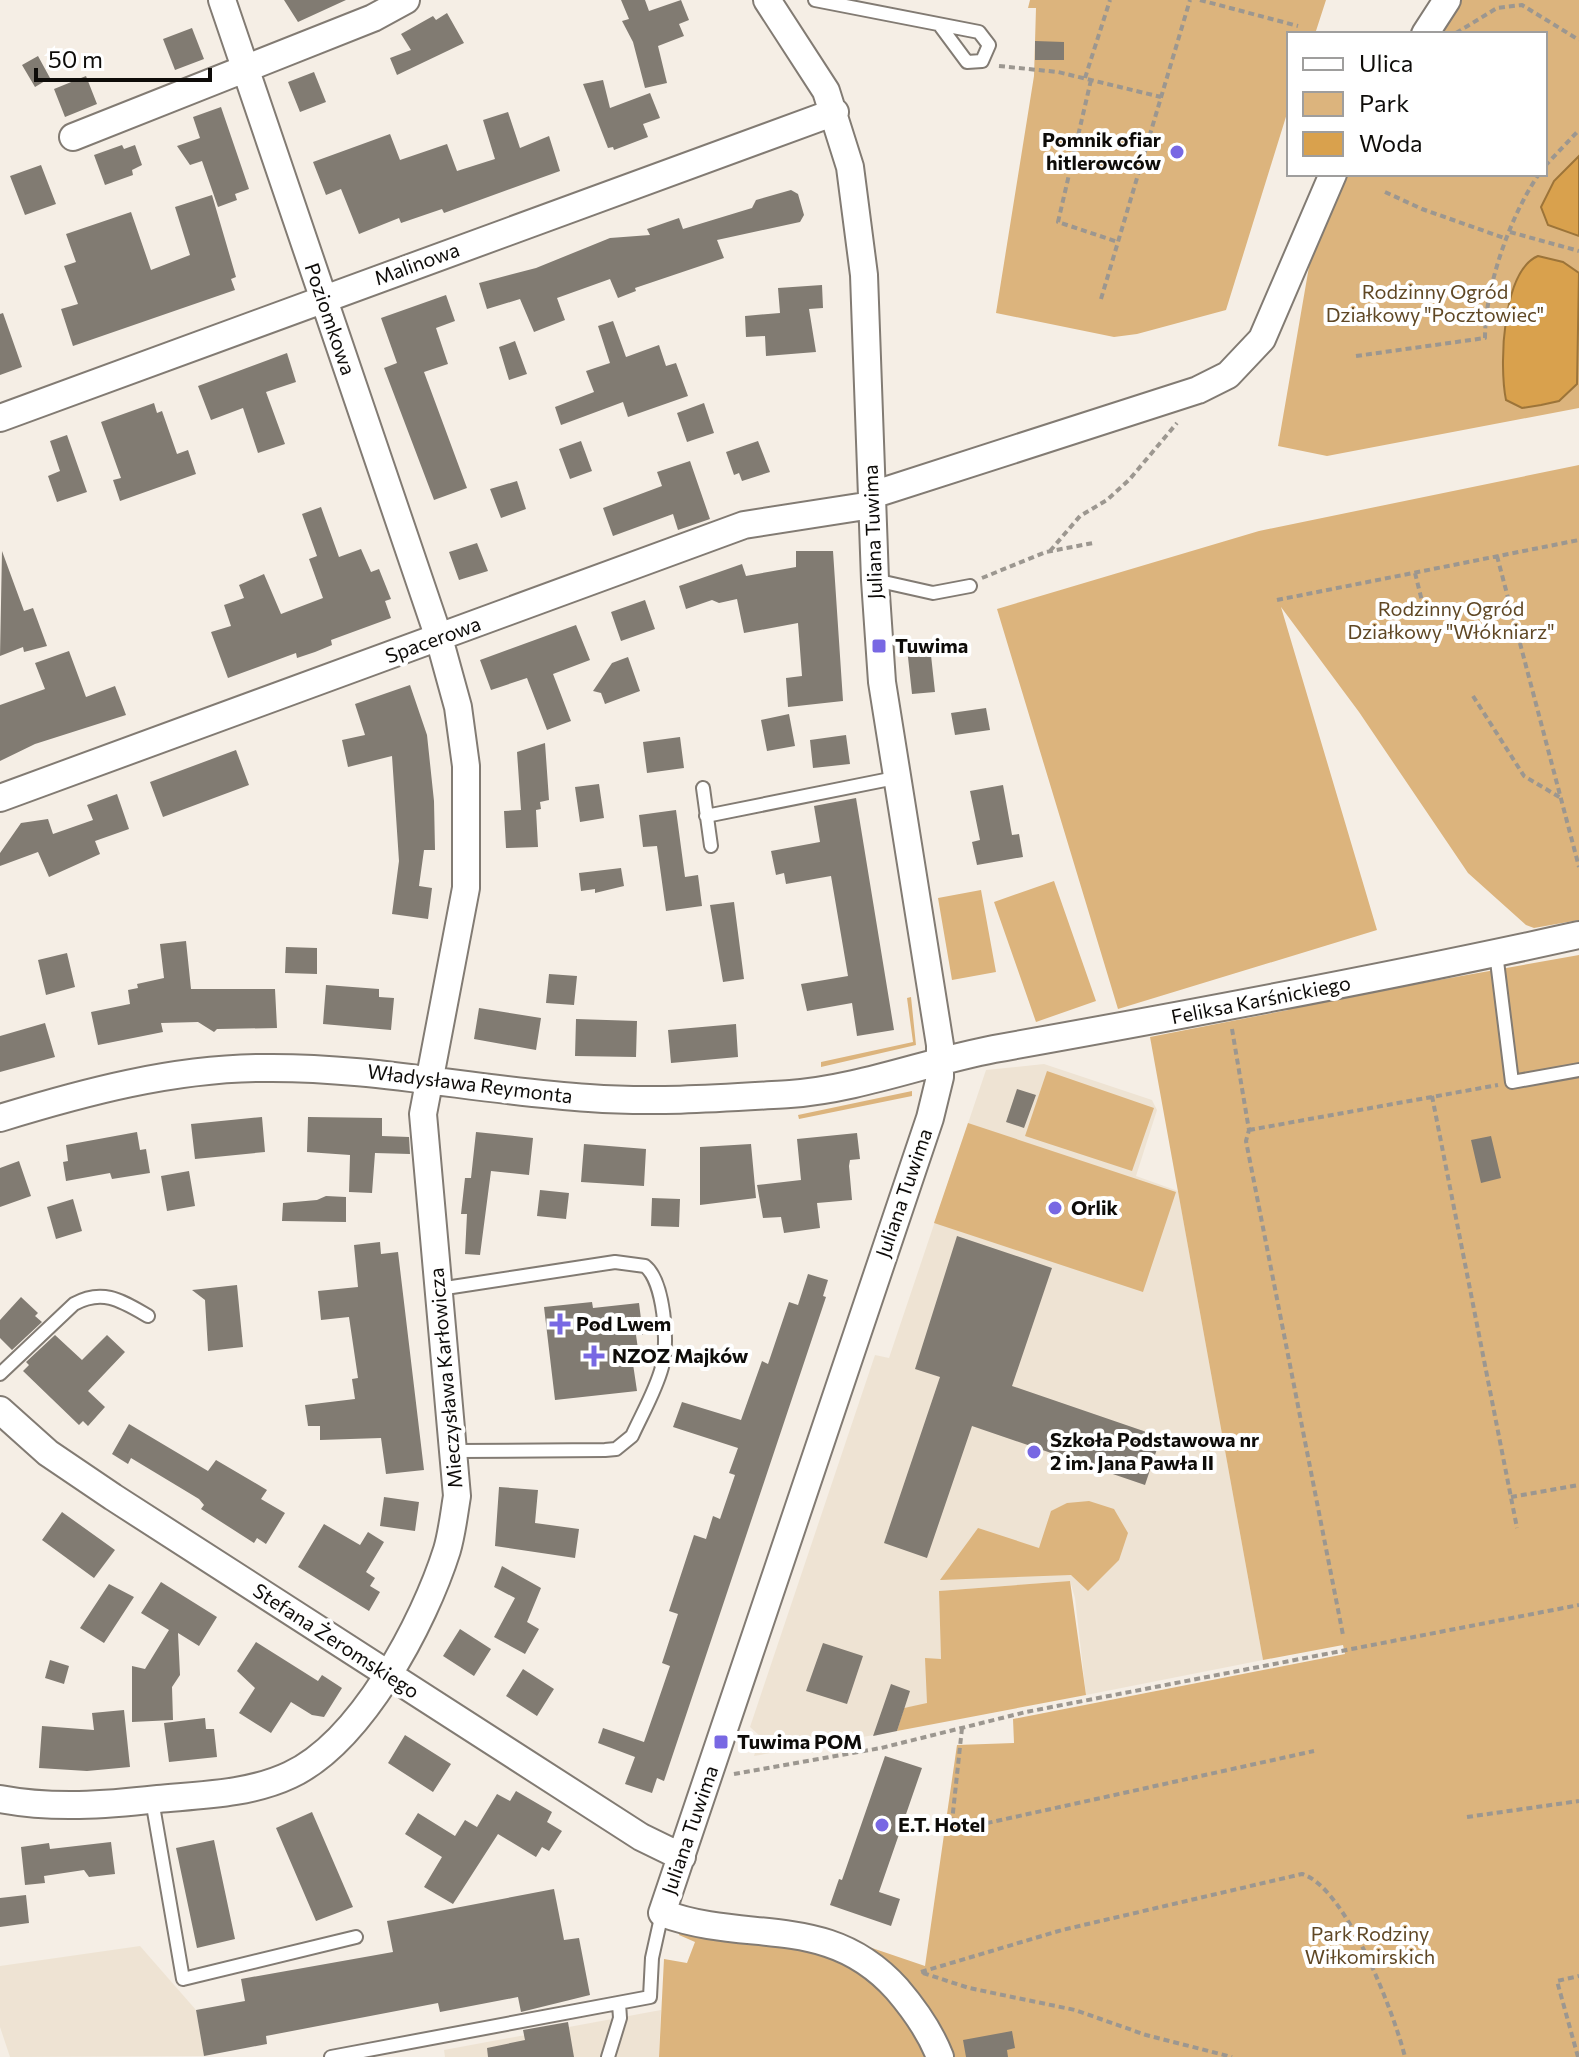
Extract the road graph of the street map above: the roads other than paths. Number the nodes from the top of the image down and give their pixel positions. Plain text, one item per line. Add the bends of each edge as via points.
1 (222, 0) edge
2 (406, 0) edge
3 (767, 0) edge
4 (815, 0) edge
5 (1447, 0) edge
6 (941, 27) junction
7 (1428, 30) edge
8 (246, 69) junction
9 (835, 112) junction
10 (73, 137) dead end
11 (1332, 176) edge
12 (323, 299) junction
13 (0, 418) edge
14 (872, 500) junction
15 (875, 580) junction
16 (970, 586) road end
17 (439, 638) junction
18 (895, 778) junction
19 (703, 788) dead end
20 (0, 798) edge
21 (706, 816) junction
22 (711, 846) dead end
23 (1579, 935) edge
24 (1496, 953) junction
25 (941, 1059) junction
26 (1579, 1070) edge
27 (428, 1078) junction
28 (0, 1118) edge
29 (439, 1289) junction
30 (148, 1316) dead end
31 (0, 1374) edge
32 (0, 1410) edge
33 (456, 1451) junction
34 (388, 1675) junction
35 (0, 1799) edge
36 (152, 1800) junction
37 (682, 1857) junction
38 (662, 1913) junction
39 (356, 1937) dead end
40 (619, 2003) junction
41 (331, 2057) edge
42 (608, 2057) edge
43 (940, 2057) edge

1 - 8 street, Poziomkowa
2 - 8 street
3 - 9 street, Juliana Tuwima via 812,65
4 - 6 lane
5 - 7 street
6 - 6 lane via 986,38 989,45 982,61 961,58
8 - 10 street
8 - 12 street, Poziomkowa
9 - 12 street, Malinowa
9 - 14 street, Juliana Tuwima via 861,240
11 - 14 street, Spacerowa via 1262,339 1228,375 1198,390
12 - 13 street, Malinowa
12 - 17 street, Poziomkowa
14 - 15 street, Juliana Tuwima
14 - 17 street, Spacerowa via 744,525
15 - 16 lane via 933,593
15 - 18 street, Juliana Tuwima
17 - 20 street, Spacerowa
17 - 27 street, Mieczysława Karłowicza via 458,707 468,825 457,951
18 - 21 lane
18 - 25 street, Juliana Tuwima
19 - 21 lane
21 - 22 lane
23 - 24 street, Feliksa Karśnickiego
24 - 25 street, Feliksa Karśnickiego
24 - 26 lane via 1512,1082
25 - 27 street, Władysława Reymonta via 835,1088 683,1100 588,1098
25 - 37 street, Juliana Tuwima via 930,1118
27 - 28 street, Władysława Reymonta via 329,1068 256,1068 151,1078
27 - 29 street, Mieczysława Karłowicza via 423,1114
29 - 33 street, Mieczysława Karłowicza
29 - 33 lane via 615,1262 645,1266 659,1284 662,1367 624,1444 605,1450
30 - 31 lane via 117,1298 87,1296
32 - 34 street, Stefana Żeromskiego via 61,1462
33 - 34 street, Mieczysława Karłowicza via 457,1496 448,1549
34 - 36 street, Mieczysława Karłowicza via 338,1743 297,1772 252,1787
34 - 37 street, Stefana Żeromskiego via 641,1837
35 - 36 street, Mieczysława Karłowicza via 76,1805
36 - 39 lane via 183,1979
37 - 38 street, Juliana Tuwima
38 - 40 lane via 650,1997
38 - 43 street, Juliana Tuwima via 689,1922 824,1941 858,1954 920,2017
40 - 41 lane
40 - 42 lane

